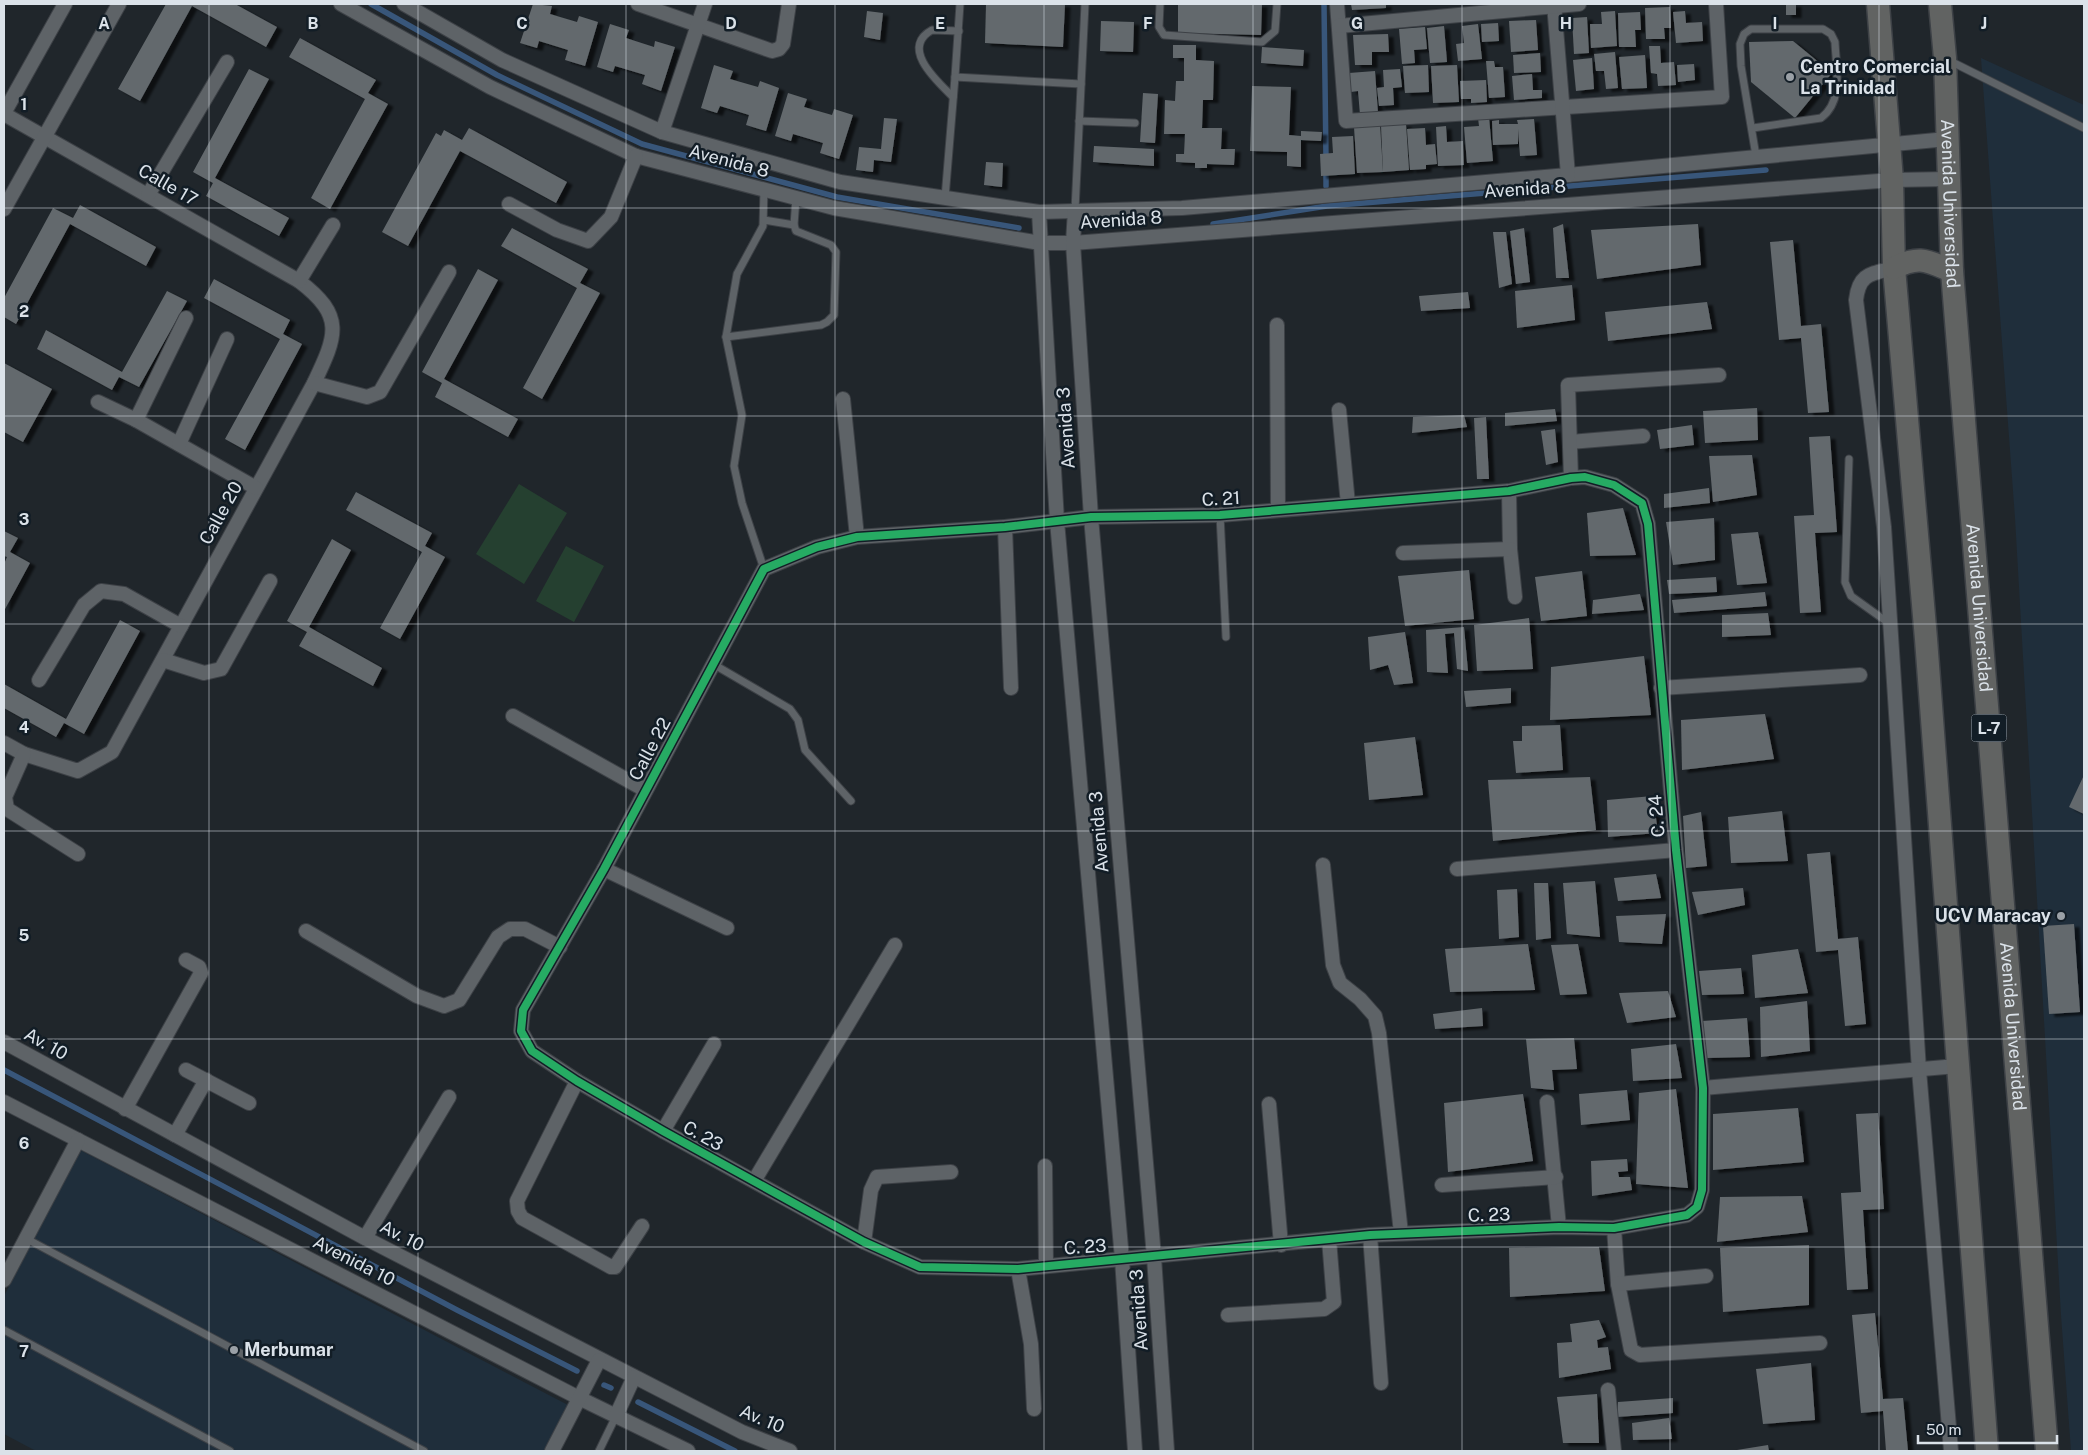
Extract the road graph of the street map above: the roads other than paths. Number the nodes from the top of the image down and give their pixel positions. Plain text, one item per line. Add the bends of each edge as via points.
1 (65, 4) edge
2 (119, 4) edge
3 (341, 4) edge
4 (404, 4) edge
5 (638, 4) edge
6 (705, 4) edge
7 (789, 4) edge
8 (960, 4) edge
9 (1085, 4) edge
10 (1160, 4) edge
11 (1277, 4) edge
12 (1337, 4) edge
13 (1579, 4) edge
14 (1716, 4) edge
15 (1878, 4) edge
16 (1940, 4) edge
17 (1554, 5) edge
18 (698, 26) junction
19 (1339, 26) junction
20 (959, 31) junction
21 (1945, 58) junction
22 (227, 62) dead end
23 (955, 77) junction
24 (1081, 84) junction
25 (953, 97) junction
26 (1562, 108) junction
27 (4, 114) edge
28 (1079, 121) junction
29 (1134, 123) dead end
30 (1753, 128) junction
31 (2084, 128) edge
32 (662, 132) junction
33 (44, 137) junction
34 (1947, 139) junction
35 (1889, 143) junction
36 (636, 156) junction
37 (1756, 156) junction
38 (1568, 175) junction
39 (1949, 179) junction
40 (1892, 180) junction
41 (764, 189) junction
42 (148, 195) junction
43 (796, 198) junction
44 (945, 198) junction
45 (509, 204) dead end
46 (4, 209) edge
47 (1075, 210) junction
48 (1039, 212) junction
49 (764, 220) junction
50 (333, 225) dead end
51 (794, 225) junction
52 (1040, 243) junction
53 (1073, 243) junction
54 (1894, 268) junction
55 (1952, 271) junction
56 (449, 272) dead end
57 (299, 281) junction
58 (312, 291) joint
59 (186, 318) dead end
60 (1277, 325) dead end
61 (726, 336) junction
62 (227, 339) dead end
63 (1719, 375) dead end
64 (314, 383) junction
65 (843, 399) dead end
66 (98, 402) dead end
67 (1339, 410) dead end
68 (136, 420) junction
69 (1643, 436) dead end
70 (1570, 442) junction
71 (179, 444) junction
72 (1849, 459) dead end
73 (1585, 477) joint
74 (1570, 478) junction
75 (256, 488) junction
76 (1510, 491) junction
77 (1348, 504) junction
78 (1278, 510) junction
79 (1220, 515) junction
80 (1091, 517) junction
81 (1057, 521) junction
82 (1005, 528) junction
83 (857, 537) junction
84 (1510, 549) junction
85 (1403, 553) dead end
86 (764, 569) junction
87 (270, 581) dead end
88 (1515, 597) dead end
89 (1890, 624) junction
90 (181, 626) junction
91 (1226, 636) dead end
92 (163, 660) junction
93 (713, 664) junction
94 (1860, 675) dead end
95 (39, 680) dead end
96 (1011, 688) dead end
97 (1661, 688) junction
98 (513, 716) dead end
99 (4, 743) edge
100 (24, 754) junction
101 (645, 790) junction
102 (851, 801) dead end
103 (1676, 850) junction
104 (78, 854) dead end
105 (1323, 865) dead end
106 (604, 869) junction
107 (1458, 869) dead end
108 (728, 928) dead end
109 (306, 930) dead end
110 (895, 945) dead end
111 (560, 947) junction
112 (186, 960) dead end
113 (521, 1031) joint
114 (4, 1042) edge
115 (714, 1044) dead end
116 (1957, 1066) junction
117 (186, 1070) dead end
118 (1919, 1070) junction
119 (206, 1080) junction
120 (577, 1081) junction
121 (1703, 1088) junction
122 (449, 1097) dead end
123 (4, 1102) edge
124 (1547, 1102) dead end
125 (249, 1103) dead end
126 (1269, 1104) dead end
127 (125, 1109) junction
128 (662, 1131) junction
129 (175, 1135) junction
130 (78, 1140) junction
131 (1045, 1166) dead end
132 (951, 1172) dead end
133 (1556, 1177) junction
134 (754, 1181) junction
135 (1442, 1185) dead end
136 (1702, 1190) joint
137 (642, 1226) dead end
138 (1559, 1227) junction
139 (1614, 1228) junction
140 (1401, 1233) junction
141 (1370, 1235) junction
142 (25, 1237) junction
143 (365, 1238) junction
144 (1329, 1239) junction
145 (864, 1242) junction
146 (1281, 1245) junction
147 (1154, 1256) junction
148 (1122, 1259) junction
149 (1046, 1265) junction
150 (1018, 1269) junction
151 (1706, 1276) dead end
152 (4, 1280) edge
153 (1618, 1284) junction
154 (1228, 1315) dead end
155 (4, 1330) edge
156 (1820, 1343) dead end
157 (600, 1360) junction
158 (634, 1377) junction
159 (1381, 1383) dead end
160 (1608, 1390) dead end
161 (580, 1398) junction
162 (1034, 1409) dead end
163 (616, 1416) junction
164 (230, 1451) edge
165 (424, 1451) edge
166 (552, 1451) edge
167 (599, 1451) edge
168 (688, 1451) edge
169 (790, 1451) edge
170 (1135, 1451) edge
171 (1167, 1451) edge
172 (1614, 1451) edge
173 (1951, 1451) edge
174 (1987, 1451) edge
175 (2047, 1451) edge

1 - 27 street
2 - 33 street
3 - 36 street, Avenida 8 via 490,88
4 - 32 street, Avenida 8 via 502,60
5 - 18 street
6 - 18 street
7 - 18 street via 783,44 772,51
8 - 20 lane
9 - 24 lane
10 - 11 lane via 1160,27 1164,35 1262,42 1275,30
12 - 19 street
13 - 17 street
14 - 26 street via 1722,97
15 - 35 main road
16 - 21 main road, Avenida Universidad / L-7
17 - 19 street
17 - 26 street
18 - 32 street
19 - 26 street via 1346,121
20 - 23 lane
20 - 25 lane via 932,30 921,40 919,48 932,77
21 - 31 lane
21 - 34 main road, Avenida Universidad / L-7
22 - 42 street
23 - 24 lane
23 - 25 lane
24 - 28 lane
25 - 44 lane
26 - 38 street
27 - 33 street, Calle 17
28 - 29 lane
28 - 47 lane
30 - 30 lane via 1741,66 1740,44 1744,34 1752,29 1824,29 1831,34 1835,42 1837,97 1828,113 1821,118
30 - 37 lane
32 - 44 street, Avenida 8 via 840,182
33 - 42 street, Calle 17
33 - 46 street
34 - 35 street, Avenida 8
34 - 39 main road, Avenida Universidad / L-7
35 - 37 street, Avenida 8
35 - 40 main road
36 - 41 street, Avenida 8
36 - 45 street via 611,216 588,241 557,230
37 - 38 street, Avenida 8
38 - 47 street, Avenida 8 via 1182,208
39 - 40 street, Avenida 8
39 - 55 main road, Avenida Universidad / L-7
40 - 53 street, Avenida 8
40 - 54 main road
41 - 43 street, Avenida 8
41 - 49 lane
42 - 57 street, Calle 17
43 - 51 lane
43 - 52 street, Avenida 8 via 834,208
44 - 48 street, Avenida 8
47 - 48 street, Avenida 8
47 - 53 street, Avenida 3
48 - 52 street, Avenida 3
49 - 51 lane
49 - 61 lane via 737,274
50 - 57 street
51 - 61 lane via 796,231 831,245 836,252 834,315 821,325
52 - 53 street, Avenida 8
52 - 81 street, Avenida 3
53 - 80 street, Avenida 3
54 - 55 main road via 1907,261 1921,259
54 - 89 street via 1867,275 1858,286 1856,300 1884,527
54 - 116 main road via 1926,639
55 - 175 main road, Avenida Universidad / L-7
56 - 64 street via 380,392 367,397
57 - 58 street, Calle 17
58 - 64 street, Calle 20 via 326,305 333,326 330,350
59 - 68 street
60 - 78 street
61 - 86 lane via 742,415 734,466 742,503
62 - 71 street
63 - 70 street via 1568,385
64 - 75 street, Calle 20
65 - 83 street
66 - 68 street
67 - 77 street
68 - 71 street
69 - 70 street
70 - 74 street
71 - 75 street
72 - 89 lane via 1845,582 1851,596
73 - 74 street, C. 21
73 - 97 street, C. 24 via 1614,485 1642,502 1648,524
74 - 76 street, C. 21
75 - 90 street, Calle 20
76 - 77 street, C. 21
76 - 84 street
77 - 78 street, C. 21
78 - 79 street, C. 21
79 - 80 street, C. 21
79 - 91 lane
80 - 81 street, C. 21
80 - 147 street, Avenida 3
81 - 82 street, C. 21
81 - 148 street, Avenida 3
82 - 83 street, C. 21
82 - 96 street
83 - 86 street via 817,547
84 - 85 street
84 - 88 street
86 - 93 street, Calle 22
87 - 92 street via 221,669 204,673
89 - 118 street
90 - 92 street, Calle 20
90 - 95 street via 124,594 101,591 84,605
92 - 100 street, Calle 20 via 112,752 78,771
93 - 101 street, Calle 22
93 - 102 lane via 790,709 798,720 805,750
94 - 97 street
97 - 103 street, C. 24
98 - 101 street
99 - 100 street
100 - 104 street via 5,797 7,810
101 - 106 street, Calle 22
103 - 107 street
103 - 121 street, C. 24
105 - 140 street via 1333,965 1340,984 1375,1016 1379,1033
106 - 108 street
106 - 111 street, Calle 22
109 - 111 street via 417,996 444,1006 459,1000 498,936 510,929 525,929
110 - 134 street
111 - 113 street, Calle 22 via 523,1010
112 - 127 street via 201,973
113 - 120 street, C. 23 via 532,1051
114 - 127 street, Av. 10
115 - 128 street
116 - 118 street
116 - 174 main road
117 - 119 street
118 - 121 street
118 - 173 street
119 - 125 street
119 - 129 street
120 - 128 street, C. 23
120 - 137 street via 517,1201 518,1211 522,1218 611,1267 615,1267
121 - 136 street, C. 24
122 - 143 street
123 - 130 street, Avenida 10
124 - 133 street
126 - 146 street
127 - 129 street, Av. 10
128 - 134 street, C. 23
129 - 143 street, Av. 10
130 - 142 street
130 - 161 street, Avenida 10
131 - 149 street
132 - 145 street via 877,1177 871,1190
133 - 135 street
133 - 138 street
134 - 145 street, C. 23
136 - 139 street, C. 23 via 1697,1207 1687,1215
138 - 139 street, C. 23
138 - 140 street, C. 23
139 - 153 street
140 - 141 street, C. 23
141 - 144 street, C. 23
141 - 159 street
142 - 152 street
142 - 165 lane
143 - 157 street, Av. 10
144 - 146 street, C. 23
144 - 154 street via 1334,1302 1324,1309
145 - 150 street, C. 23 via 920,1267
146 - 147 street, C. 23
147 - 148 street, C. 23
147 - 171 street, Avenida 3
148 - 149 street, C. 23
148 - 170 street, Avenida 3
149 - 150 street, C. 23
150 - 162 street via 1031,1344
151 - 153 street
153 - 156 street via 1631,1350 1640,1355
155 - 164 lane
157 - 158 street, Av. 10
157 - 161 street
158 - 163 street
158 - 169 street, Av. 10 via 742,1432
160 - 172 street
161 - 163 street, Avenida 10
161 - 166 street
163 - 167 lane
163 - 168 street, Avenida 10

